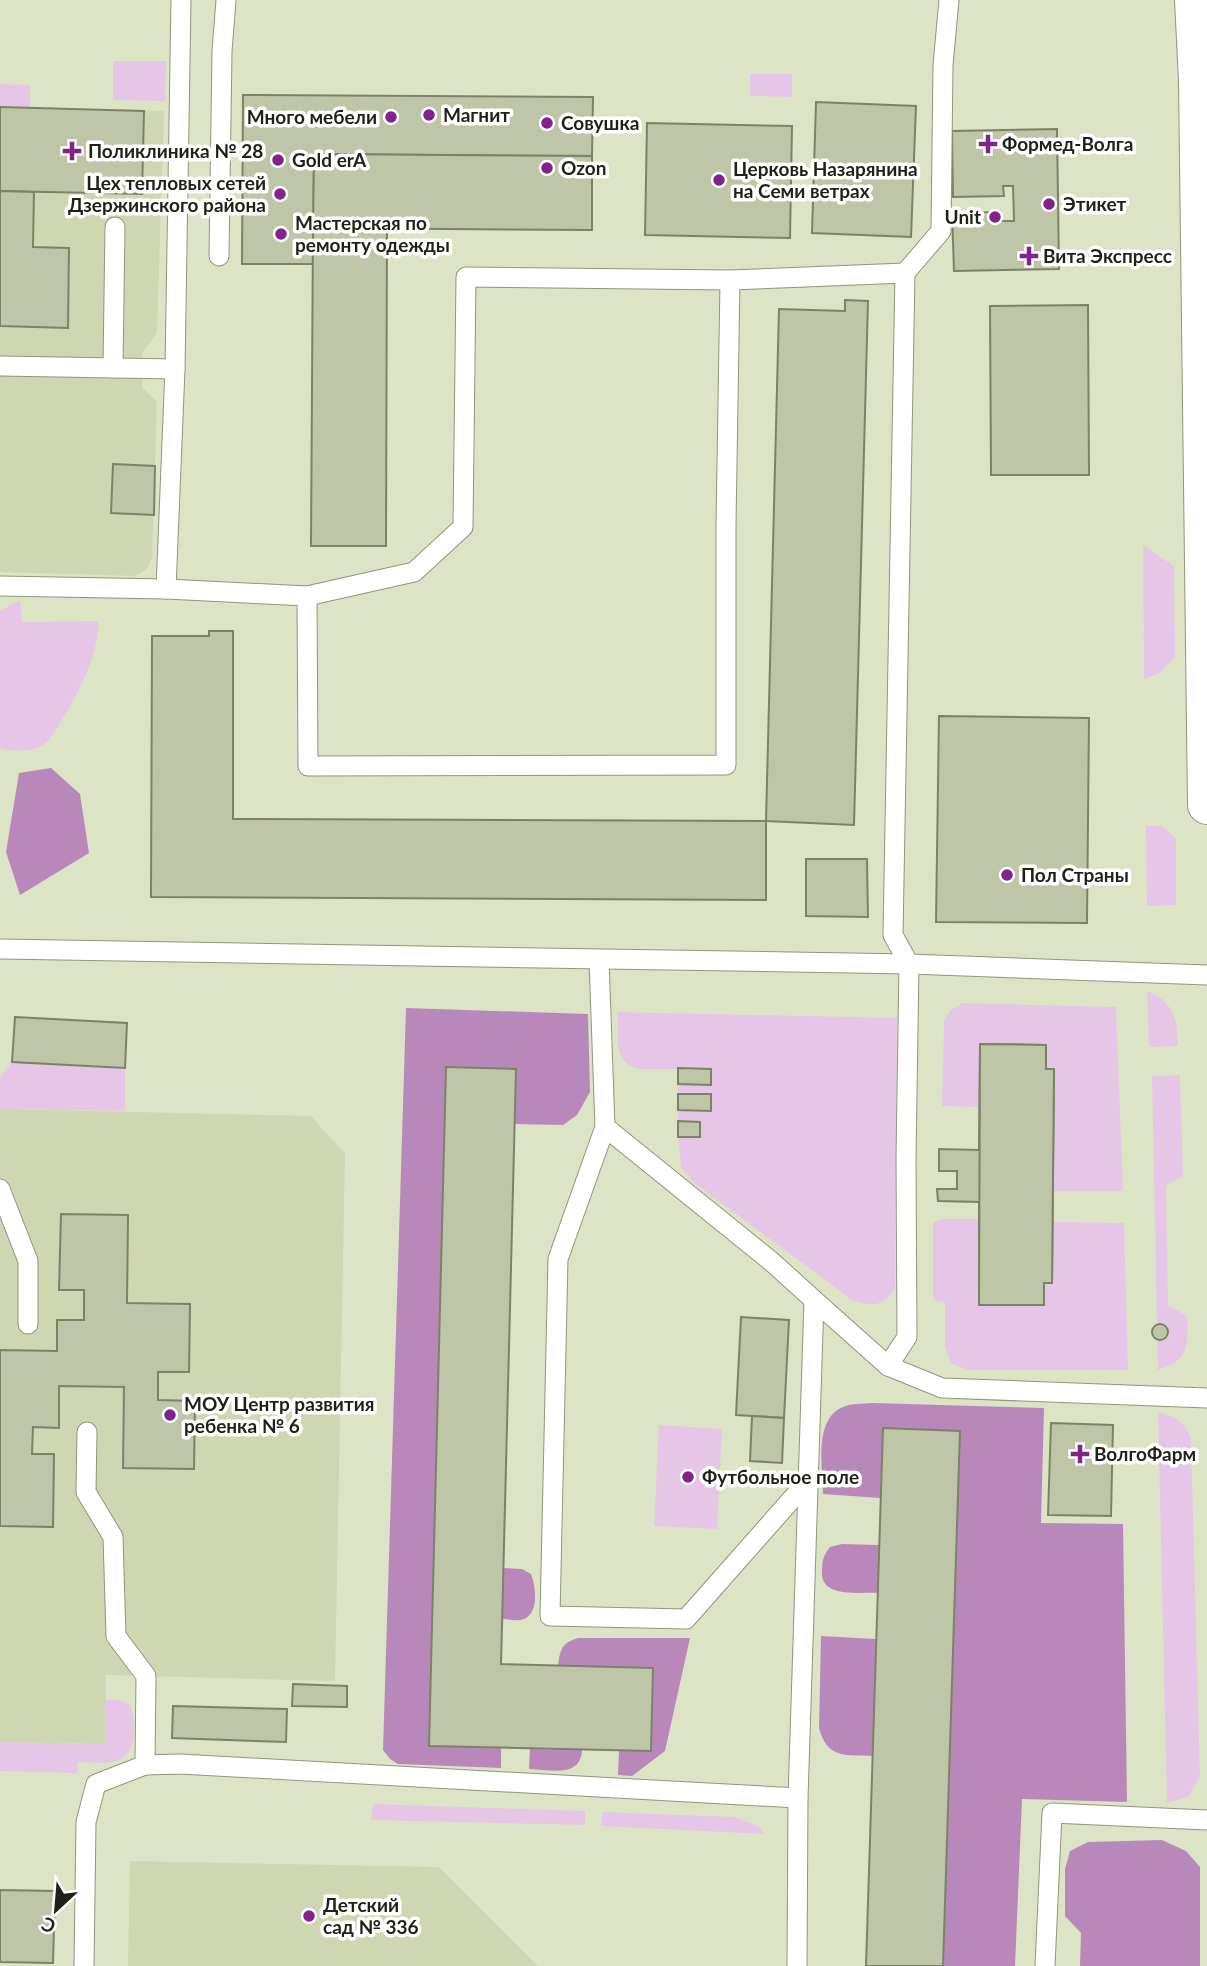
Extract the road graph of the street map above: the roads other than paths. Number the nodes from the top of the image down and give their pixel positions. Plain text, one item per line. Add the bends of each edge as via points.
1 (181, 0) edge
2 (226, 0) edge
3 (949, 0) edge
4 (1194, 0) edge
5 (115, 227) dead end
6 (219, 256) dead end
7 (905, 273) junction
8 (730, 280) junction
9 (0, 366) edge
10 (113, 368) junction
11 (175, 369) junction
12 (0, 586) edge
13 (166, 589) junction
14 (307, 596) junction
15 (1207, 805) edge
16 (0, 949) edge
17 (599, 960) junction
18 (909, 964) junction
19 (1207, 975) edge
20 (605, 1127) junction
21 (0, 1189) edge
22 (814, 1300) junction
23 (28, 1324) dead end
24 (888, 1366) junction
25 (1207, 1398) edge
26 (87, 1432) dead end
27 (807, 1482) junction
28 (145, 1765) junction
29 (798, 1798) junction
30 (1207, 1820) edge
31 (84, 1966) edge
32 (797, 1966) edge
33 (1045, 1966) edge

1 - 11 lane
2 - 6 lane
3 - 7 lane via 943,65 941,231
4 - 15 main road
5 - 10 lane
7 - 8 lane
7 - 18 lane via 893,934
8 - 14 lane via 466,278 463,527 414,572
8 - 14 lane via 726,765 308,766
9 - 10 lane
10 - 11 lane
11 - 13 lane
12 - 13 lane
13 - 14 lane
16 - 17 lane
17 - 18 lane
17 - 20 lane
18 - 19 lane
18 - 24 lane via 907,1338
20 - 22 lane
20 - 27 lane via 558,1259 550,1616 686,1619
21 - 23 lane via 28,1261
22 - 24 lane
22 - 27 lane
24 - 25 lane via 942,1388
26 - 28 lane via 86,1492 113,1537 116,1636 146,1676
27 - 29 lane
28 - 29 lane
28 - 31 lane via 96,1784 86,1822
29 - 32 lane
30 - 33 lane via 1052,1813

